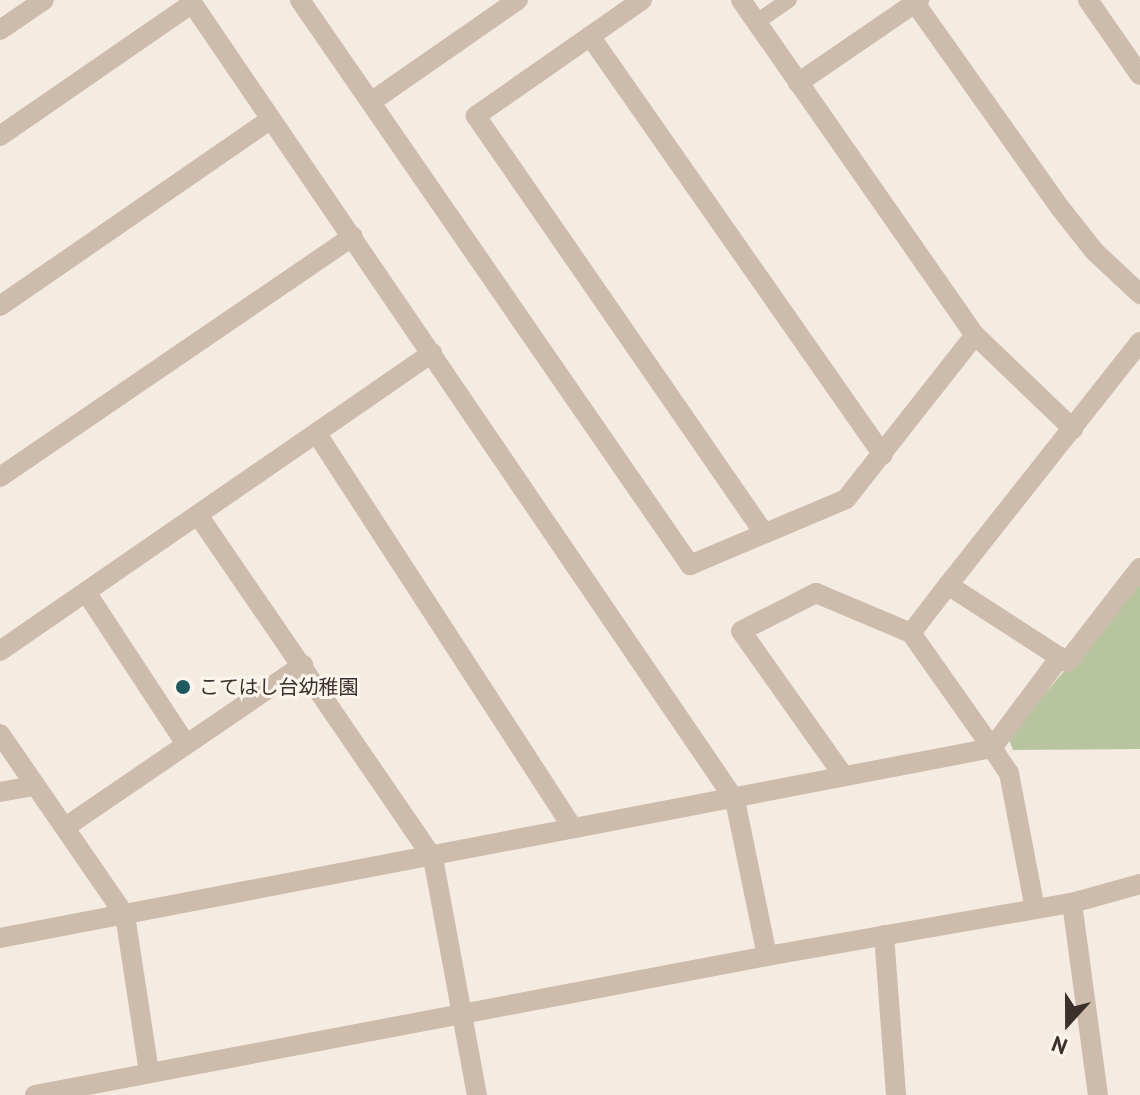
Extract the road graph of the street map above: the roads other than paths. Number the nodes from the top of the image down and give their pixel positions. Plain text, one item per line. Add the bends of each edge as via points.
1 (44, 0) edge
2 (300, 0) edge
3 (518, 0) edge
4 (642, 0) edge
5 (741, 0) edge
6 (789, 0) edge
7 (1088, 0) edge
8 (917, 1) edge
9 (192, 2) edge
10 (757, 22) junction
11 (0, 30) edge
12 (590, 36) junction
13 (1140, 75) edge
14 (798, 83) junction
15 (371, 102) junction
16 (271, 119) junction
17 (0, 136) edge
18 (353, 236) junction
19 (1140, 294) edge
20 (0, 306) edge
21 (975, 335) junction
22 (1138, 347) edge
23 (432, 353) junction
24 (1073, 429) junction
25 (317, 434) junction
26 (883, 455) junction
27 (0, 477) edge
28 (198, 515) junction
29 (764, 533) junction
30 (1140, 568) edge
31 (948, 585) junction
32 (86, 592) junction
33 (911, 633) junction
34 (0, 651) edge
35 (1060, 657) junction
36 (303, 665) junction
37 (0, 734) edge
38 (186, 744) junction
39 (992, 748) junction
40 (843, 775) junction
41 (35, 786) junction
42 (0, 792) edge
43 (735, 800) junction
44 (67, 826) junction
45 (572, 826) junction
46 (433, 858) junction
47 (1140, 884) edge
48 (1072, 903) junction
49 (1035, 909) junction
50 (125, 915) junction
51 (884, 935) junction
52 (0, 938) edge
53 (767, 956) junction
54 (465, 1017) junction
55 (149, 1071) junction
56 (35, 1095) edge
57 (477, 1095) edge
58 (896, 1095) edge
59 (1098, 1095) edge

1 - 11 street
2 - 15 street
3 - 15 street
4 - 12 street
5 - 10 street
6 - 10 lane
7 - 13 street
8 - 14 street
8 - 19 street via 1061,209 1095,252
9 - 16 street
9 - 17 street
10 - 14 street
12 - 26 street
12 - 29 street via 476,116
14 - 21 street
15 - 29 street via 690,565
16 - 18 street
16 - 20 street
18 - 23 street
18 - 27 street
21 - 24 street
21 - 26 street
22 - 24 street
23 - 25 street
23 - 43 street
24 - 31 street
25 - 28 street
25 - 45 street
26 - 29 street via 846,499
28 - 32 street
28 - 36 street
30 - 35 street via 1067,662
31 - 33 street
31 - 35 street
32 - 34 street
32 - 38 street
33 - 39 street
33 - 40 street via 816,593 741,631
35 - 39 street
36 - 38 street
36 - 46 street
37 - 41 street
38 - 44 street
39 - 40 street
39 - 49 street via 1009,773
40 - 43 street
41 - 42 street
41 - 44 street
43 - 45 street
43 - 53 street
44 - 50 street
45 - 46 street
46 - 50 street
46 - 54 street
47 - 48 street
48 - 49 street
48 - 59 street
49 - 51 street
50 - 52 street
50 - 55 street
51 - 53 street
51 - 58 street
53 - 54 street
54 - 55 street
54 - 57 street
55 - 56 street

